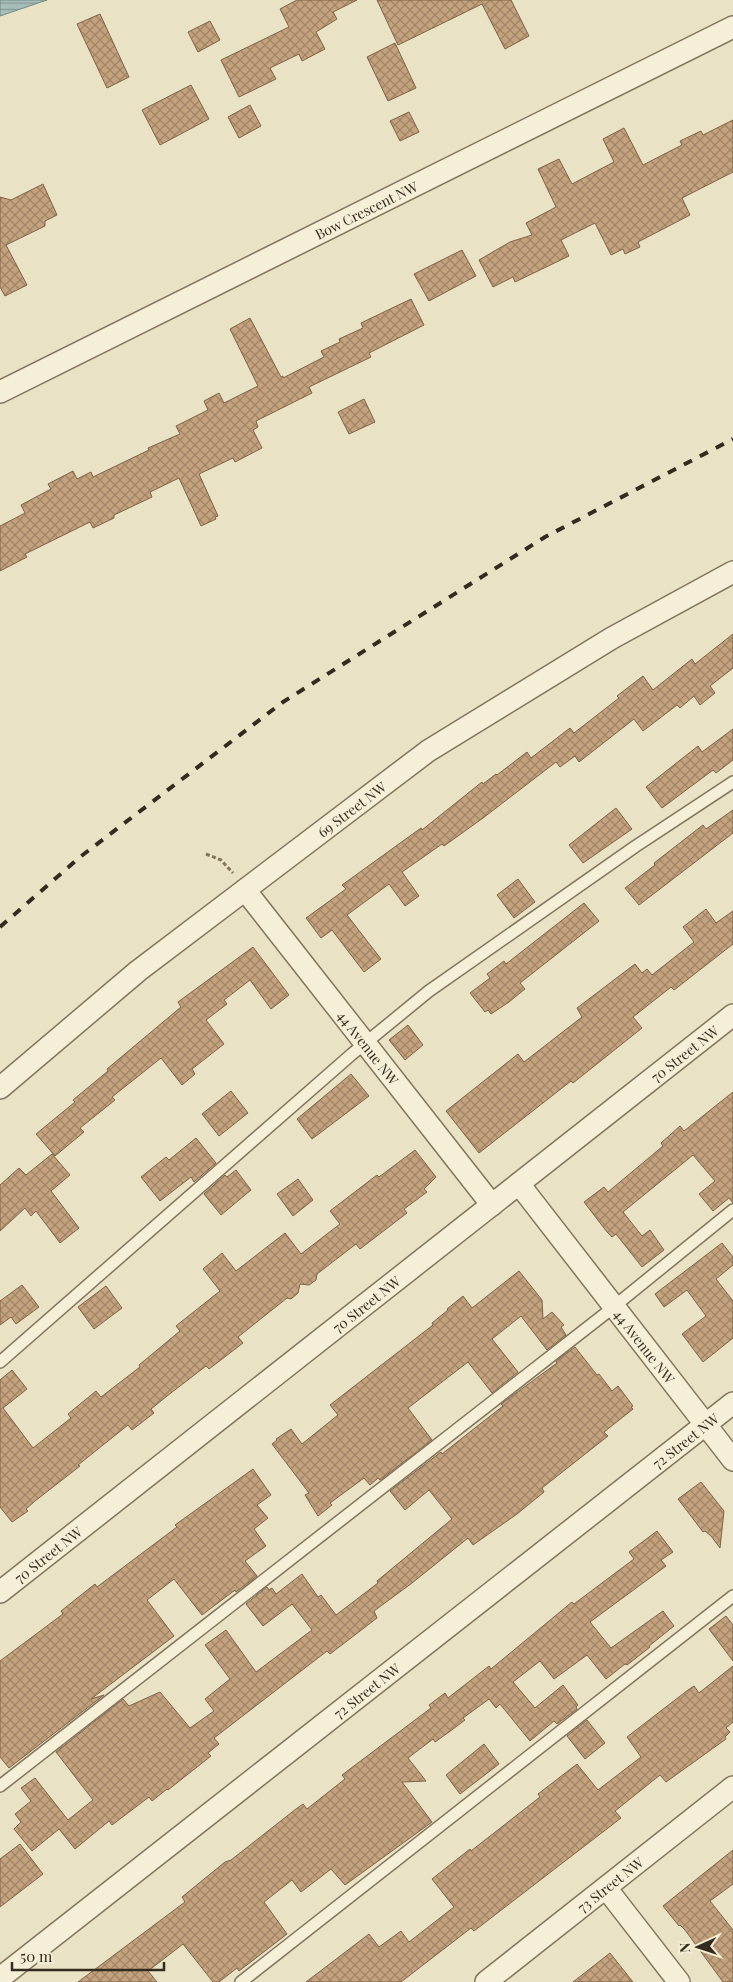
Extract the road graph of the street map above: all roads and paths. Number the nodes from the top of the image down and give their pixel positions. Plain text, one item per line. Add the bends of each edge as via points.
1 (733, 27) edge
2 (0, 392) edge
3 (733, 572) edge
4 (733, 782) edge
5 (206, 854) dead end
6 (245, 890) junction
7 (733, 1015) edge
8 (364, 1044) junction
9 (0, 1088) edge
10 (519, 1184) junction
11 (492, 1205) junction
12 (733, 1210) edge
13 (614, 1306) junction
14 (0, 1362) edge
15 (733, 1403) edge
16 (705, 1425) junction
17 (733, 1460) edge
18 (0, 1592) edge
19 (733, 1596) edge
20 (0, 1786) edge
21 (733, 1787) edge
22 (606, 1888) junction
23 (0, 1978) edge
24 (241, 1982) edge
25 (486, 1982) edge
26 (678, 1982) edge

1 - 2 street, Bow Crescent NW
3 - 6 street, 69 Street NW via 612,638 428,751
4 - 8 lane via 429,991
5 - 6 path via 221,860
6 - 8 street, 44 Avenue NW
6 - 9 street, 69 Street NW via 138,971
7 - 10 street, 70 Street NW
8 - 11 street, 44 Avenue NW
8 - 14 lane
10 - 11 street, 70 Street NW
10 - 13 street, 44 Avenue NW
11 - 18 street, 70 Street NW
12 - 13 lane
13 - 16 street, 44 Avenue NW
13 - 20 lane
15 - 16 street, 72 Street NW
16 - 17 street, 44 Avenue NW
16 - 23 street, 72 Street NW
19 - 24 lane
21 - 22 street, 73 Street NW
22 - 25 street, 73 Street NW
22 - 26 street

